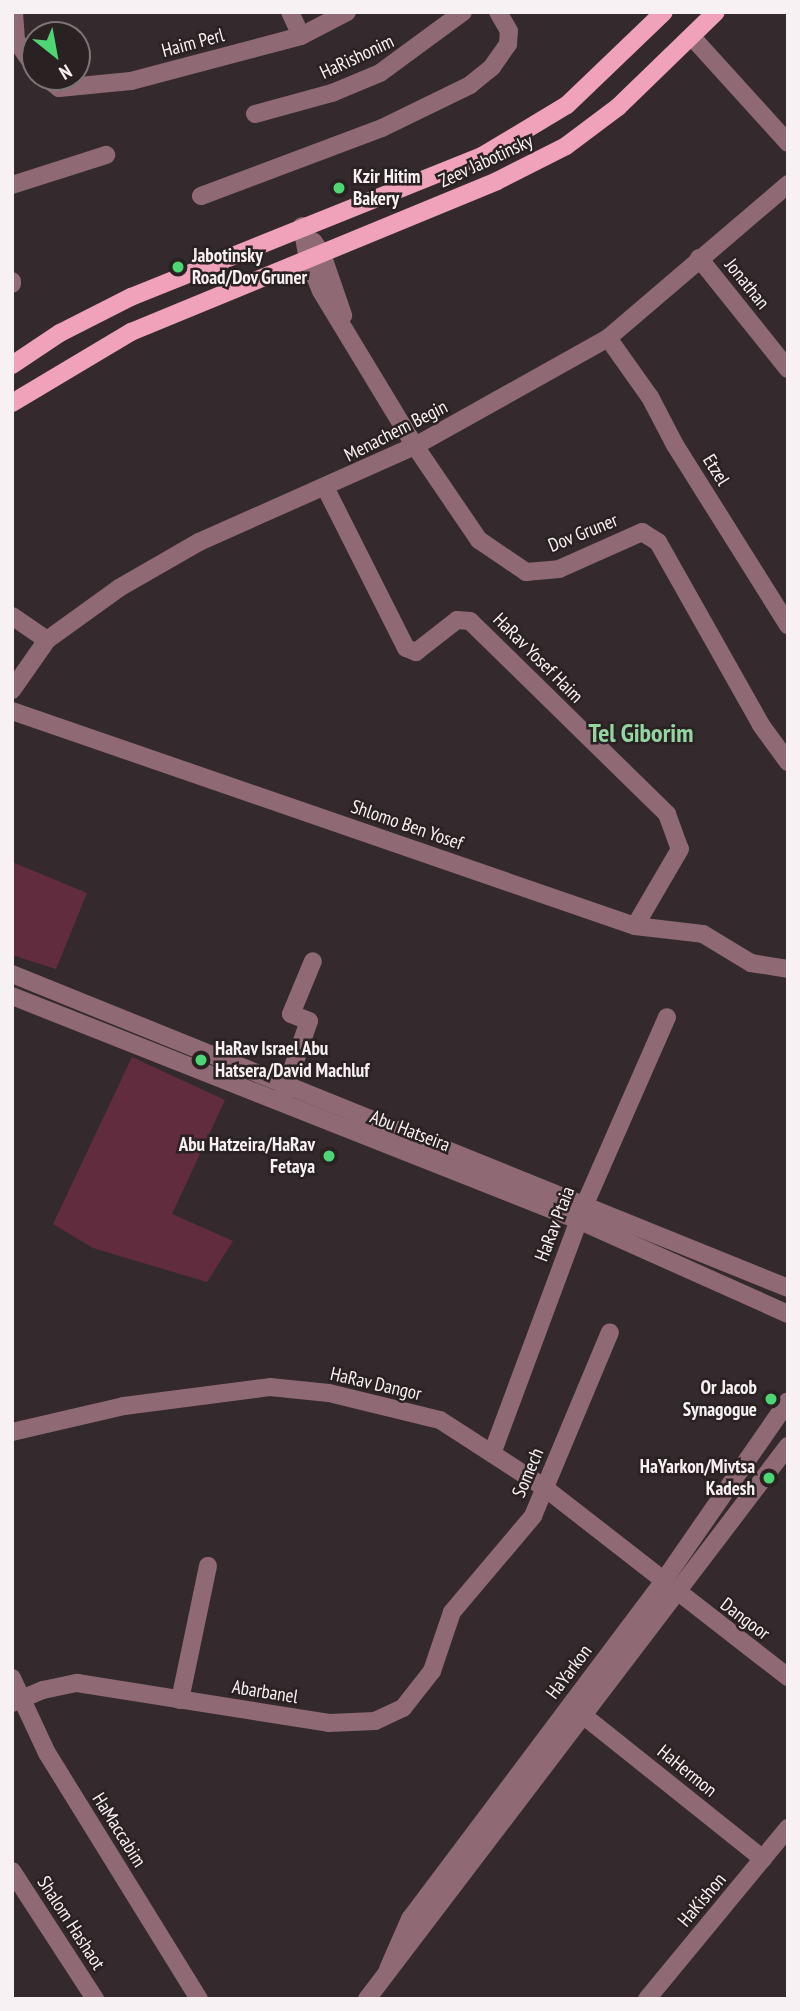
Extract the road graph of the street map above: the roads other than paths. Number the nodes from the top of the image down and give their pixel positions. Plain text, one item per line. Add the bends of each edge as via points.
1 (13, 12) edge
2 (290, 12) edge
3 (347, 12) edge
4 (463, 12) edge
5 (498, 12) edge
6 (664, 12) edge
7 (716, 12) edge
8 (301, 36) junction
9 (692, 37) junction
10 (14, 41) edge
11 (91, 85) edge
12 (255, 114) dead end
13 (788, 143) edge
14 (106, 155) dead end
15 (788, 184) edge
16 (12, 185) edge
17 (201, 196) dead end
18 (302, 226) junction
19 (315, 256) junction
20 (699, 258) junction
21 (608, 338) junction
22 (12, 365) edge
23 (788, 369) edge
24 (12, 403) edge
25 (415, 446) junction
26 (326, 489) junction
27 (12, 616) edge
28 (788, 625) edge
29 (47, 640) junction
30 (12, 690) edge
31 (12, 711) edge
32 (788, 762) edge
33 (635, 926) junction
34 (313, 961) dead end
35 (788, 969) edge
36 (12, 974) edge
37 (12, 996) edge
38 (667, 1017) dead end
39 (287, 1084) junction
40 (281, 1103) junction
41 (582, 1212) junction
42 (788, 1288) edge
43 (788, 1314) edge
44 (610, 1332) dead end
45 (788, 1401) edge
46 (12, 1433) edge
47 (788, 1446) edge
48 (493, 1451) junction
49 (545, 1488) junction
50 (208, 1566) dead end
51 (662, 1583) junction
52 (677, 1595) junction
53 (452, 1612) joint
54 (788, 1677) edge
55 (12, 1678) edge
56 (180, 1700) junction
57 (16, 1702) edge
58 (584, 1716) junction
59 (788, 1828) edge
60 (763, 1859) junction
61 (12, 1871) edge
62 (388, 1969) junction
63 (95, 1999) edge
64 (199, 1999) edge
65 (367, 1999) edge
66 (647, 1999) edge

1 - 10 street
2 - 8 street
3 - 8 street, Haim Perl
4 - 12 street, HaRishonim via 380,73 331,93
5 - 17 street via 509,31 508,44 492,67 470,85 382,128
6 - 18 main road, Zeev Jabotinsky via 567,105 482,156
7 - 9 main road, Zeev Jabotinsky
8 - 11 street, Haim Perl via 131,81
9 - 13 street
9 - 19 main road, Zeev Jabotinsky via 618,107 566,146 497,181
14 - 16 street
15 - 20 street, Menachem Begin
18 - 19 street, Dov Gruner
18 - 22 main road, Zeev Jabotinsky via 131,297 60,333
19 - 24 main road, Zeev Jabotinsky via 131,332
19 - 25 street, Dov Gruner via 347,332
20 - 21 street, Menachem Begin
20 - 23 street, Jonathan
21 - 25 street, Menachem Begin
21 - 28 street, Etzel via 650,397
25 - 26 street, Menachem Begin
25 - 32 street, Dov Gruner via 479,540 526,572 559,569 642,532 659,542 761,725
26 - 29 street, Menachem Begin via 199,542 119,588
26 - 33 street, HaRav Yosef Haim via 406,648 416,652 457,620 470,621 667,814 680,849
27 - 29 street
29 - 30 street, Menachem Begin
31 - 33 street, Shlomo Ben Yosef
33 - 35 street, Shlomo Ben Yosef via 703,934 751,963
34 - 39 street via 291,1014 309,1021
36 - 39 street, Abu Hatseira
37 - 40 street, Abu Hatseira
38 - 41 street, HaRav Ptaia
39 - 40 street
39 - 41 street, Abu Hatseira
40 - 41 street, Abu Hatseira
41 - 42 street, Abu Hatseira
41 - 43 street, Abu Hatseira
41 - 48 street, HaRav Ptaia
44 - 49 street, Somech
45 - 51 street, HaYarkon
46 - 48 street, HaRav Dangor via 124,1406 270,1387 329,1393 440,1420
47 - 52 street, HaYarkon
48 - 49 street, HaRav Dangor
49 - 51 street, HaRav Dangor
49 - 53 street, Somech via 533,1516
50 - 56 street
51 - 52 street, HaRav Dangor
51 - 62 street, HaYarkon via 410,1919
52 - 54 street, Dangoor
52 - 58 street, HaYarkon
53 - 56 street, Abarbanel via 423,1686 403,1708 374,1721 330,1723
55 - 57 street, HaMaccabim
56 - 57 street, Abarbanel via 77,1683
57 - 64 street, HaMaccabim
58 - 60 street, HaHermon
58 - 62 street, HaYarkon
59 - 60 street, HaKishon
60 - 66 street, HaKishon
61 - 63 street, Shalom Hashaot
62 - 65 street, HaYarkon

